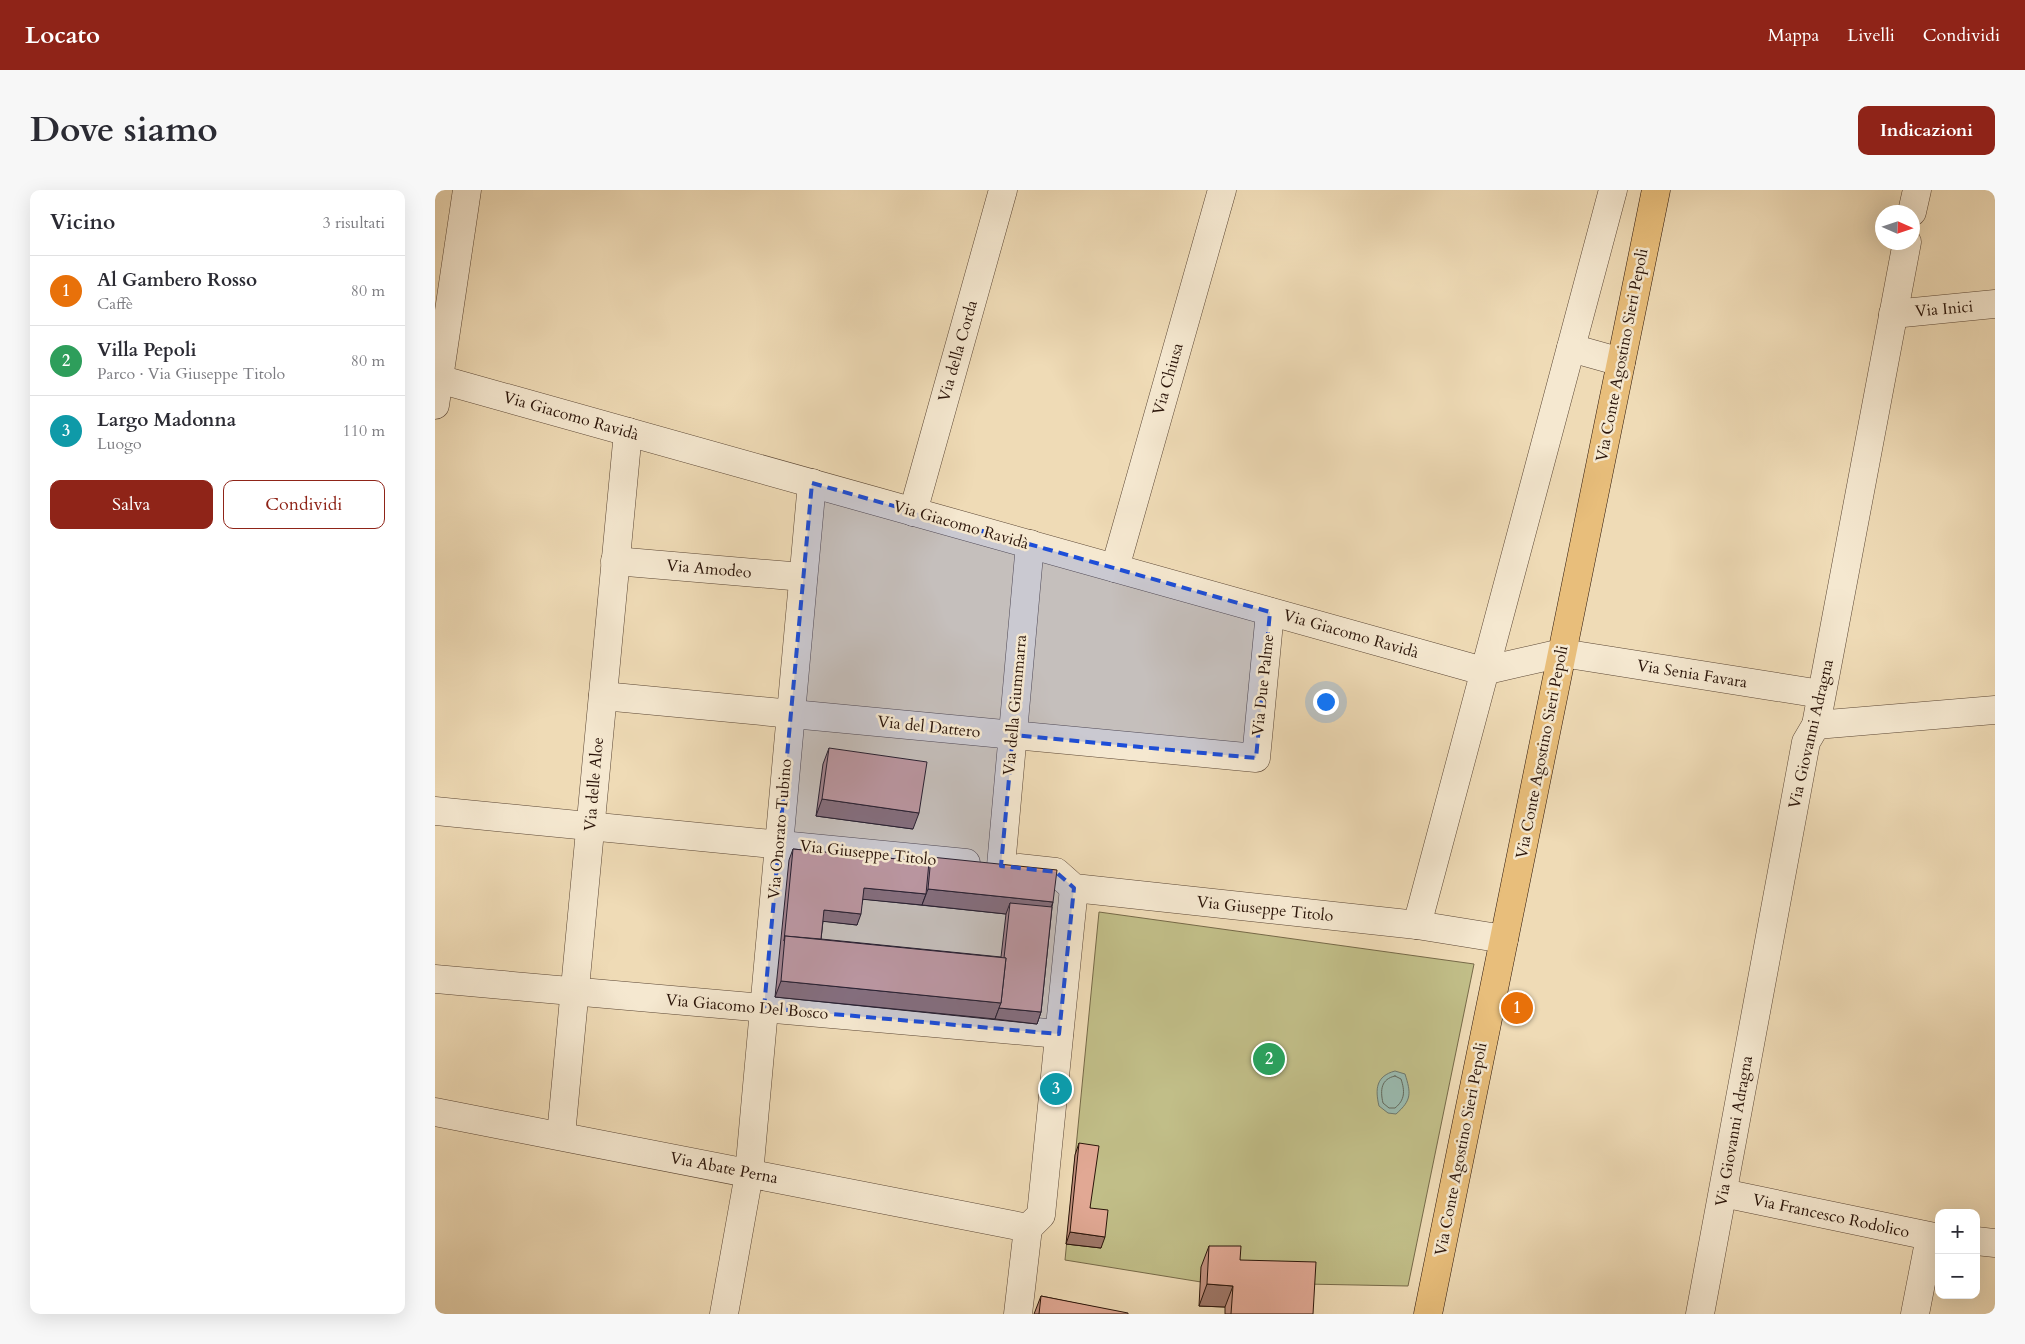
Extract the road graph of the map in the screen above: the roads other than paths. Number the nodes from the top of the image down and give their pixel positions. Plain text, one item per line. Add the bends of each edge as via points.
1 (467, 190) edge
2 (1003, 190) edge
3 (1221, 190) edge
4 (1613, 190) edge
5 (1655, 190) edge
6 (1917, 190) edge
7 (1914, 205) edge
8 (1905, 250) edge
9 (1995, 304) edge
10 (1893, 314) junction
11 (1571, 348) junction
12 (1621, 362) junction
13 (436, 387) edge
14 (628, 432) junction
15 (812, 483) junction
16 (913, 512) junction
17 (1030, 544) junction
18 (615, 561) junction
19 (1115, 568) junction
20 (803, 577) junction
21 (1270, 612) junction
22 (1562, 653) junction
23 (1483, 671) junction
24 (1821, 694) junction
25 (603, 696) junction
26 (1995, 710) edge
27 (791, 714) junction
28 (1815, 725) junction
29 (1013, 735) junction
30 (1256, 758) joint
31 (435, 811) edge
32 (591, 825) junction
33 (779, 844) junction
34 (1001, 866) junction
35 (1074, 888) junction
36 (1417, 924) junction
37 (1504, 938) junction
38 (435, 980) edge
39 (575, 991) junction
40 (764, 1008) junction
41 (1059, 1034) junction
42 (435, 1112) edge
43 (561, 1135) junction
44 (749, 1174) junction
45 (1723, 1193) junction
46 (1022, 1235) junction
47 (1935, 1238) edge
48 (1980, 1241) edge
49 (1995, 1243) edge
50 (724, 1314) edge
51 (1018, 1314) edge
52 (1428, 1314) edge
53 (1700, 1314) edge
54 (1915, 1314) edge

1 - 13 street
2 - 16 street, Via della Corda
3 - 19 street, Via Chiusa
4 - 11 street
5 - 12 main road, Via Conte Agostino Sieri Pepoli
6 - 7 street
8 - 10 street, Via Giovanni Adragna
9 - 10 street, Via Inici
10 - 24 street, Via Giovanni Adragna
11 - 12 street
11 - 23 street
12 - 22 main road, Via Conte Agostino Sieri Pepoli
13 - 14 street, Via Giacomo Ravidà
14 - 15 street, Via Giacomo Ravidà
14 - 18 street, Via delle Aloe
15 - 16 street, Via Giacomo Ravidà
15 - 20 street, Via Onorato Tubino
16 - 17 street, Via Giacomo Ravidà
17 - 19 street, Via Giacomo Ravidà
17 - 29 street, Via della Giummarra
18 - 20 street, Via Amodeo
18 - 25 street, Via delle Aloe
19 - 21 street, Via Giacomo Ravidà
20 - 27 street, Via Onorato Tubino
21 - 23 street, Via Giacomo Ravidà
21 - 30 street, Via Due Palme
22 - 23 street
22 - 24 street, Via Senia Favara
22 - 37 main road, Via Conte Agostino Sieri Pepoli
23 - 36 street
24 - 28 street, Via Giovanni Adragna
25 - 27 street, Via del Dattero
25 - 32 street, Via delle Aloe
26 - 28 street
27 - 29 street, Via del Dattero
27 - 33 street, Via Onorato Tubino
28 - 45 street, Via Giovanni Adragna via 1805,742
29 - 30 street, Via del Dattero
29 - 34 street, Via della Giummarra
31 - 32 street, Via Giuseppe Titolo
32 - 33 street, Via Giuseppe Titolo
32 - 39 street, Via delle Aloe
33 - 34 street, Via Giuseppe Titolo
33 - 40 street, Via Onorato Tubino
34 - 35 street, Via Giuseppe Titolo via 1056,872
35 - 36 street, Via Giuseppe Titolo
35 - 41 street
36 - 37 street, Via Giuseppe Titolo
37 - 52 main road, Via Conte Agostino Sieri Pepoli
38 - 39 street, Via Giacomo Del Bosco
39 - 40 street, Via Giacomo Del Bosco
39 - 43 street, Via delle Aloe
40 - 41 street, Via Giacomo Del Bosco
40 - 44 street, Via Onorato Tubino
41 - 46 street via 1041,1215
42 - 43 street, Via Abate Perna
43 - 44 street, Via Abate Perna
44 - 46 street, Via Abate Perna
44 - 50 street, Via Onorato Tubino
45 - 47 street, Via Francesco Rodolico
45 - 53 street, Via Giovanni Adragna
46 - 51 street
47 - 54 street
48 - 49 street

